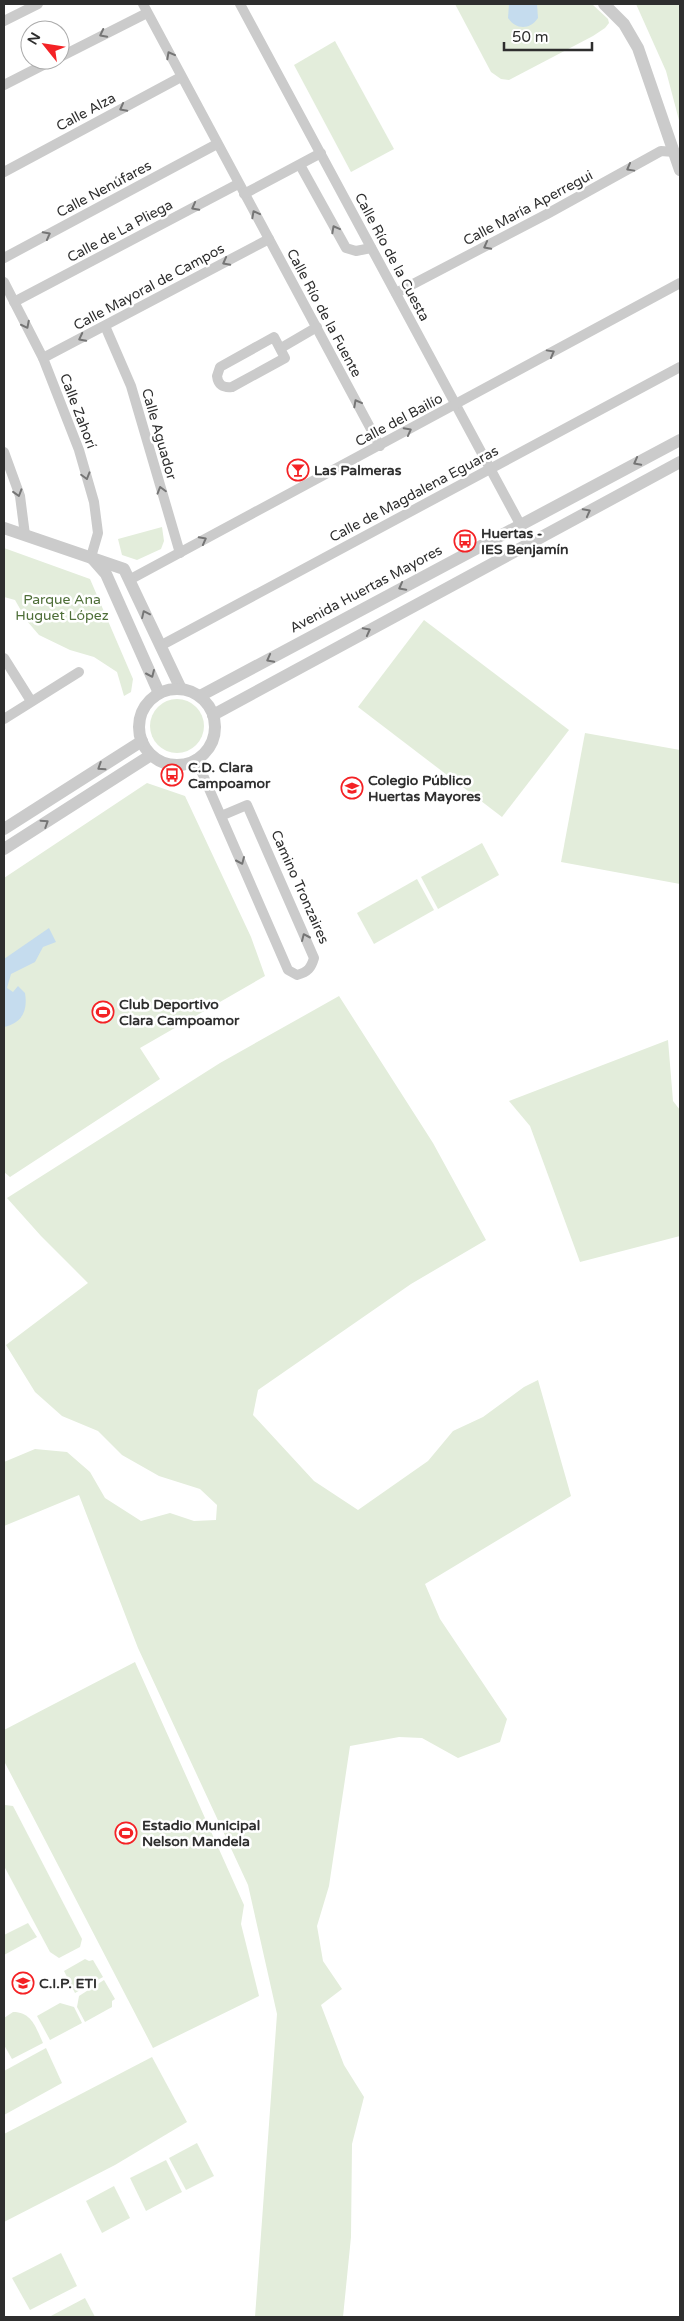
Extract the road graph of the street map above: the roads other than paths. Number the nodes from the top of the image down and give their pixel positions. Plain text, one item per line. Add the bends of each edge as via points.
1 (38, 4) edge
2 (240, 4) edge
3 (604, 4) edge
4 (146, 7) edge
5 (4, 22) edge
6 (70, 50) edge
7 (33, 70) edge
8 (181, 77) junction
9 (4, 85) edge
10 (217, 144) junction
11 (674, 152) junction
12 (321, 154) junction
13 (300, 164) junction
14 (680, 170) edge
15 (4, 172) edge
16 (238, 184) junction
17 (244, 194) junction
18 (269, 239) junction
19 (371, 248) junction
20 (4, 258) edge
21 (4, 282) edge
22 (680, 283) edge
23 (396, 293) junction
24 (9, 298) edge
25 (105, 326) junction
26 (317, 327) junction
27 (280, 348) junction
28 (43, 358) junction
29 (680, 367) edge
30 (456, 405) junction
31 (680, 440) edge
32 (380, 446) junction
33 (4, 452) edge
34 (680, 462) edge
35 (491, 468) junction
36 (520, 524) junction
37 (4, 528) edge
38 (25, 535) junction
39 (180, 553) junction
40 (91, 557) junction
41 (129, 580) junction
42 (160, 646) junction
43 (4, 658) edge
44 (79, 672) dead end
45 (182, 689) junction
46 (160, 693) junction
47 (200, 696) junction
48 (31, 701) junction
49 (213, 715) junction
50 (4, 719) edge
51 (142, 741) junction
52 (151, 755) junction
53 (196, 759) junction
54 (221, 816) junction
55 (4, 829) edge
56 (4, 849) edge

1 - 5 street
2 - 12 street, Calle Río de la Cuesta
3 - 11 street via 624,24 638,48
4 -> 6 street
8 -> 4 street, Calle Río de la Fuente
7 - 9 street
8 - 10 street, Calle Río de la Fuente
8 -> 15 street, Calle Alza
10 - 16 street, Calle Río de la Fuente
20 -> 10 street, Calle Nenúfares
11 - 14 street
11 -> 23 street, Calle María Aperregui via 661,151
12 - 13 street
12 - 19 street, Calle Río de la Cuesta
13 - 17 street
19 -> 13 street via 356,251 346,248
16 - 17 street, Calle Río de la Fuente
16 -> 24 street, Calle de La Pliega
18 -> 17 street, Calle Río de la Fuente
18 -> 25 street, Calle Mayoral de Campos
18 - 26 street, Calle Río de la Fuente
19 - 23 street, Calle Río de la Cuesta
21 - 24 street, Calle Zahorí
30 -> 22 street, Calle del Bailío
23 - 30 street, Calle Río de la Cuesta
24 -> 28 street, Calle Zahorí
25 -> 28 street, Calle Mayoral de Campos
39 -> 25 street, Calle Aguador via 131,386
26 - 27 street
32 -> 26 street, Calle Río de la Fuente
27 - 27 street via 274,338 220,367 218,380 223,387 232,388 285,358
28 -> 40 street, Calle Zahorí via 79,450 94,502 98,533
29 - 35 street, Calle de Magdalena Eguaras
32 -> 30 street, Calle del Bailío
30 - 35 street, Calle Río de la Cuesta
31 -> 36 street, Avenida Huertas Mayores
39 -> 32 street, Calle del Bailío
33 -> 38 street via 20,496
49 -> 34 street
35 - 36 street, Calle Río de la Cuesta
35 - 42 street, Calle de Magdalena Eguaras
36 -> 47 street, Avenida Huertas Mayores
37 - 38 street
38 - 40 street
39 - 41 street, Calle del Bailío
40 - 41 street via 124,569
40 -> 46 street via 106,574
42 -> 41 street
42 - 45 street
43 - 48 street
44 - 48 street
45 - 46 street
45 - 47 street
46 - 51 street via 142,714 139,730
47 - 49 street
48 - 50 street
49 - 53 street via 213,740
51 - 52 street
51 -> 55 street
52 - 53 street via 173,765
56 -> 52 street
53 - 54 street, Camino Tronzaires
54 -> 54 street, Camino Tronzaires via 288,970 297,975 305,973 312,967 314,958 247,805

